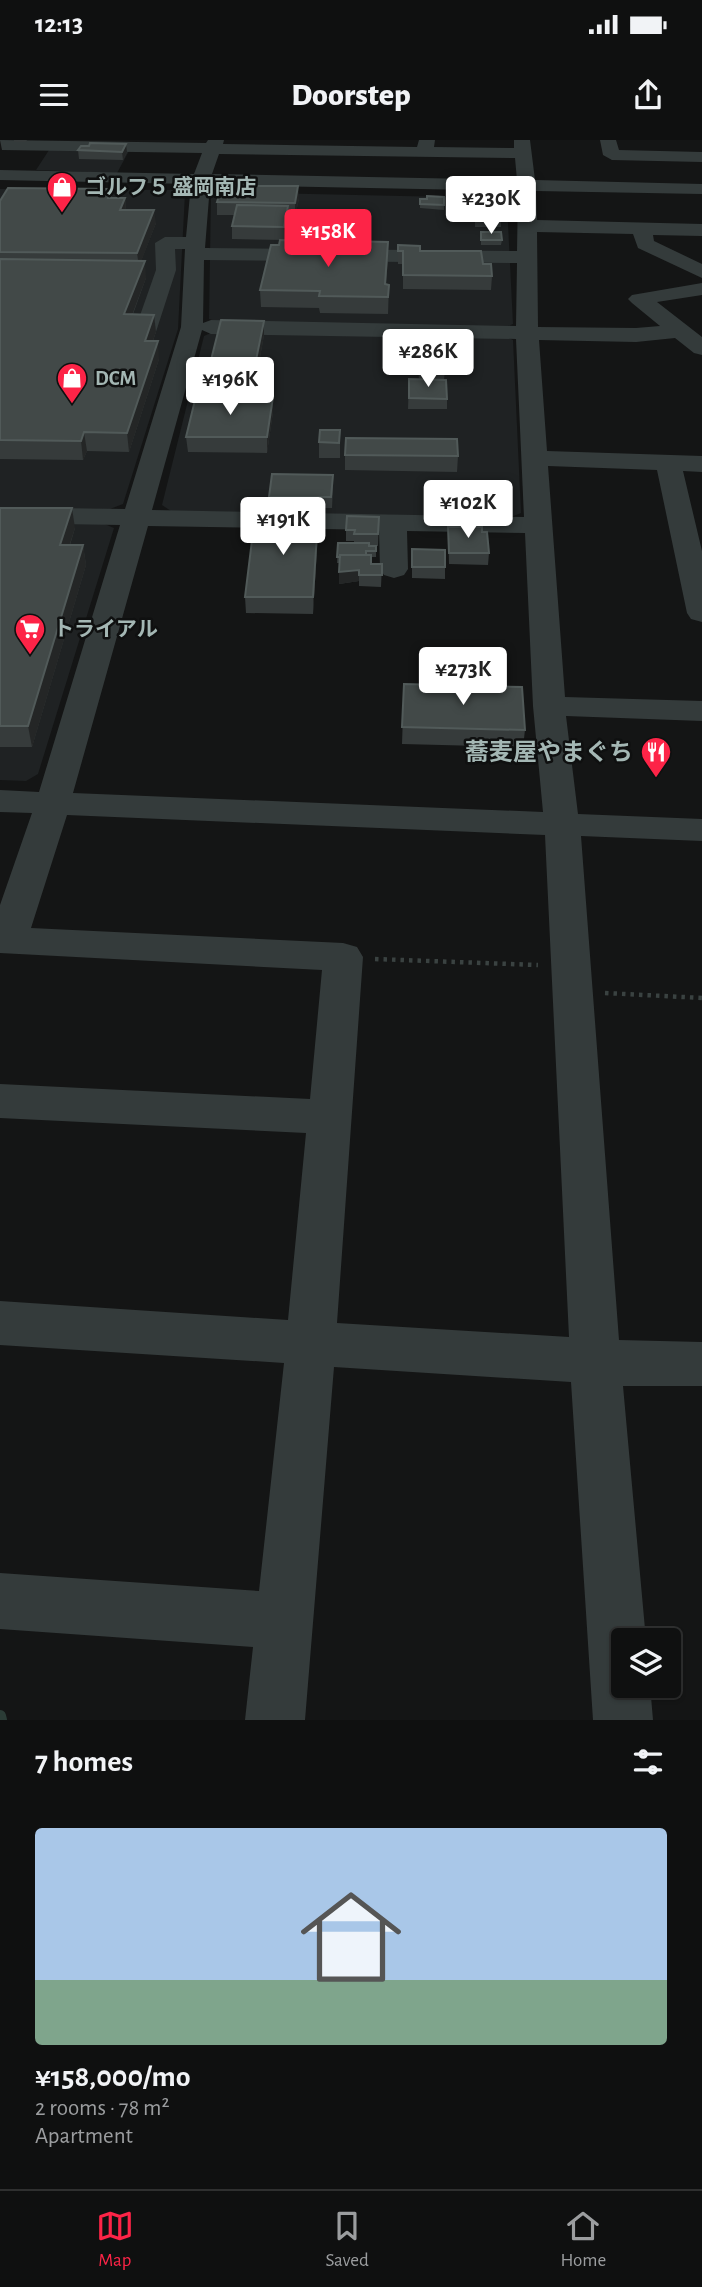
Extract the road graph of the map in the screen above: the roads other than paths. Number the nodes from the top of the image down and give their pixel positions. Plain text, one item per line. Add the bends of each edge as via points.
1 (6, 140) edge
2 (608, 140) edge
3 (214, 144) edge
4 (426, 146) edge
5 (523, 147) edge
6 (702, 157) edge
7 (0, 175) edge
8 (0, 183) edge
9 (201, 183) junction
10 (527, 190) junction
11 (702, 190) edge
12 (702, 196) edge
13 (396, 201) dead end
14 (450, 202) dead end
15 (528, 226) junction
16 (642, 228) junction
17 (702, 230) edge
18 (195, 249) junction
19 (528, 257) junction
20 (702, 271) edge
21 (702, 289) edge
22 (192, 327) junction
23 (680, 331) junction
24 (527, 332) junction
25 (142, 341) edge
26 (702, 348) edge
27 (535, 458) junction
28 (668, 462) junction
29 (702, 464) edge
30 (0, 515) edge
31 (135, 517) junction
32 (393, 522) junction
33 (539, 524) junction
34 (394, 569) dead end
35 (702, 612) edge
36 (549, 706) junction
37 (702, 711) edge
38 (0, 801) edge
39 (53, 803) junction
40 (562, 825) junction
41 (702, 830) edge
42 (4, 941) edge
43 (0, 1101) edge
44 (330, 1117) junction
45 (0, 1324) edge
46 (311, 1343) junction
47 (596, 1361) junction
48 (702, 1364) edge
49 (0, 1601) edge
50 (284, 1621) junction
51 (275, 1720) edge
52 (623, 1720) edge

1 - 3 street via 2,145
2 - 6 street via 612,155
3 - 4 street
3 - 9 street
4 - 5 street
5 - 10 street
7 - 9 street
8 - 9 street
9 - 10 street
9 - 18 street
10 - 11 street
10 - 12 street
10 - 15 street
13 - 14 street
15 - 16 street
15 - 19 street
16 - 17 street
16 - 20 street via 645,244
18 - 19 street
18 - 22 street
18 - 25 street via 165,243 166,270
19 - 24 street
21 - 23 street via 639,299
22 - 24 street via 410,324
22 - 31 street
23 - 24 street via 636,335
23 - 26 street
24 - 27 street
27 - 28 street
27 - 33 street
28 - 29 street
28 - 35 street
30 - 31 street
31 - 32 street
31 - 39 street
32 - 33 street
32 - 34 street
33 - 36 street
36 - 37 street
36 - 40 street
38 - 39 street
39 - 40 street
39 - 42 street
40 - 41 street
40 - 47 street via 586,980
42 - 44 street via 343,957
43 - 44 street
44 - 46 street
45 - 46 street
46 - 47 street
46 - 50 street
47 - 48 street
47 - 52 street
49 - 50 street
50 - 51 street

